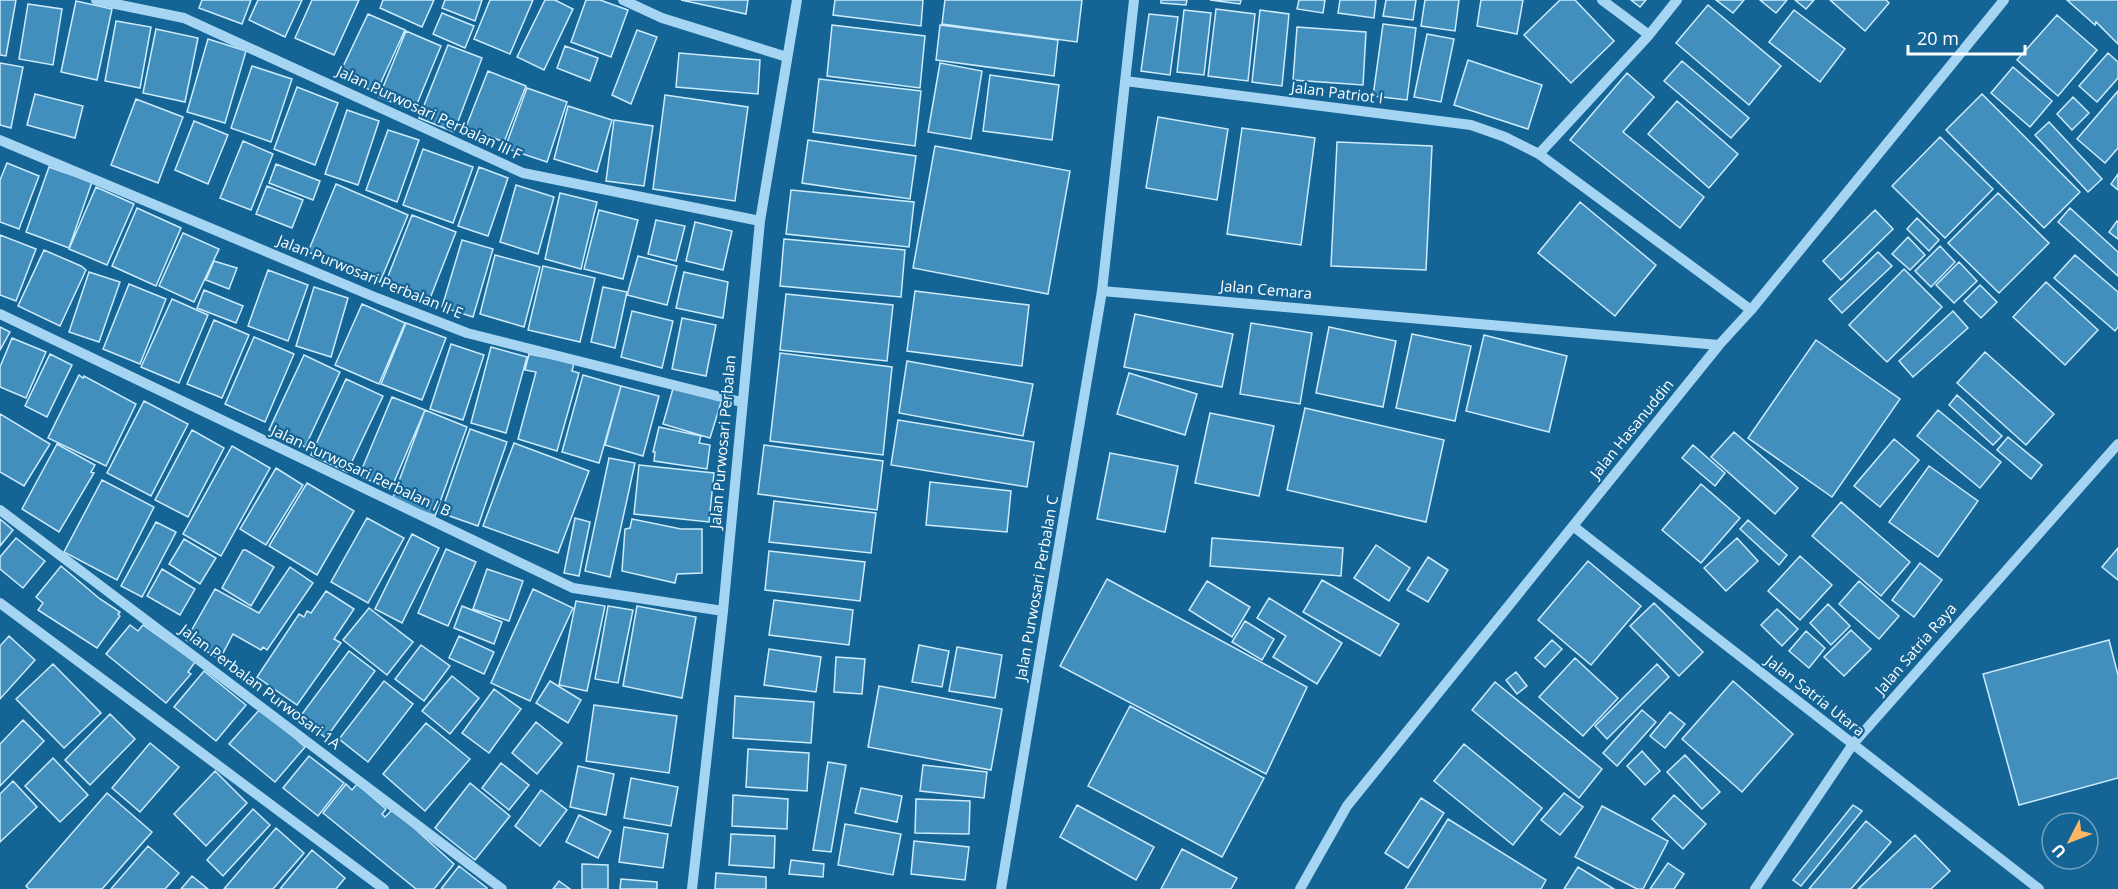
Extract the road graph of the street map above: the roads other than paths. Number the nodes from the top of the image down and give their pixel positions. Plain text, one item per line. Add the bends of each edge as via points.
1 (96, 0) edge
2 (623, 0) edge
3 (797, 0) edge
4 (1134, 0) edge
5 (1602, 0) edge
6 (1677, 0) edge
7 (2004, 0) edge
8 (1649, 35) junction
9 (787, 57) junction
10 (1125, 81) junction
11 (0, 140) edge
12 (1539, 154) junction
13 (760, 221) junction
14 (1102, 291) junction
15 (1751, 310) junction
16 (0, 314) edge
17 (1719, 345) junction
18 (741, 402) junction
19 (2118, 444) edge
20 (0, 510) edge
21 (1573, 526) junction
22 (0, 603) edge
23 (723, 611) junction
24 (1853, 744) junction
25 (384, 889) edge
26 (502, 889) edge
27 (692, 889) edge
28 (1001, 889) edge
29 (1300, 889) edge
30 (1755, 889) edge
31 (2039, 889) edge

1 - 13 street, Jalan Purwosari Perbalan III F via 184,18 524,173
2 - 9 street via 662,18
3 - 9 street, Jalan Purwosari Perbalan
4 - 10 street
5 - 8 street
6 - 8 street
7 - 15 street, Jalan Hasanuddin
8 - 12 street
9 - 13 street, Jalan Purwosari Perbalan
10 - 12 street, Jalan Patriot I via 1471,125
10 - 14 street
11 - 18 street, Jalan Purwosari Perbalan II E via 467,333
12 - 15 street, Jalan Patriot I
13 - 18 street, Jalan Purwosari Perbalan
14 - 17 street, Jalan Cemara
14 - 28 street, Jalan Purwosari Perbalan C
15 - 17 street, Jalan Hasanuddin
16 - 23 street, Jalan Purwosari Perbalan I B via 573,588
17 - 21 street, Jalan Hasanuddin
18 - 23 street, Jalan Purwosari Perbalan
19 - 24 street, Jalan Satria Raya
20 - 26 street, Jalan Perbalan Purwosari 1A
21 - 24 street, Jalan Satria Utara
21 - 29 street, Jalan Hasanuddin via 1347,806
22 - 25 street
23 - 27 street, Jalan Purwosari Perbalan
24 - 30 street, Jalan Satria Raya
24 - 31 street, Jalan Satria Utara

